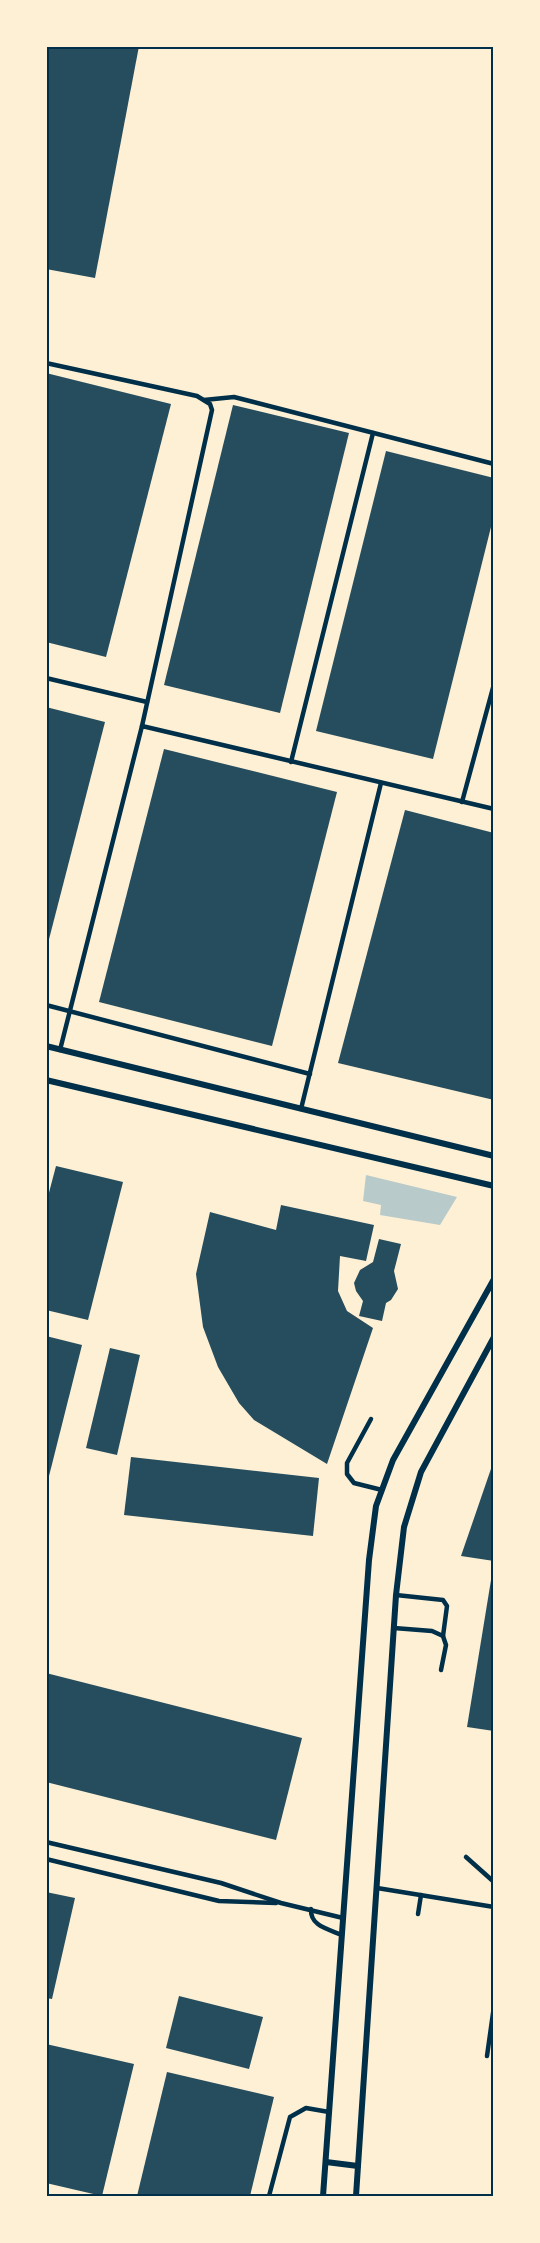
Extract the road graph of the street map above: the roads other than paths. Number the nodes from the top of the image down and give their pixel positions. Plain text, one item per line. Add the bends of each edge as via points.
1 (46, 363) edge
2 (204, 400) junction
3 (374, 433) junction
4 (494, 464) edge
5 (46, 678) edge
6 (494, 684) edge
7 (147, 702) junction
8 (141, 726) junction
9 (291, 762) junction
10 (381, 783) junction
11 (462, 802) junction
12 (494, 809) edge
13 (46, 1005) edge
14 (70, 1011) junction
15 (46, 1046) edge
16 (60, 1050) junction
17 (310, 1074) junction
18 (46, 1080) edge
19 (301, 1109) junction
20 (494, 1155) edge
21 (494, 1186) edge
22 (494, 1280) edge
23 (494, 1337) edge
24 (371, 1419) dead end
25 (382, 1490) junction
26 (396, 1595) junction
27 (394, 1628) junction
28 (443, 1636) junction
29 (441, 1670) dead end
30 (46, 1842) edge
31 (466, 1857) dead end
32 (46, 1859) edge
33 (494, 1882) edge
34 (377, 1888) junction
35 (421, 1895) junction
36 (281, 1903) junction
37 (494, 1907) edge
38 (311, 1909) junction
39 (418, 1914) dead end
40 (343, 1918) junction
41 (342, 1935) junction
42 (494, 2006) edge
43 (487, 2056) dead end
44 (329, 2112) junction
45 (326, 2162) junction
46 (358, 2166) junction
47 (269, 2196) edge
48 (323, 2196) edge
49 (356, 2196) edge

1 - 2 lane
2 - 3 lane via 234,397
2 - 7 lane via 212,410
3 - 4 lane
3 - 9 lane
5 - 7 lane
6 - 11 lane
7 - 8 lane
8 - 9 lane
8 - 14 lane
9 - 10 lane
10 - 11 lane
10 - 17 lane
11 - 12 lane
13 - 14 lane
14 - 16 lane
14 - 17 lane
15 - 16 street
16 - 19 street
17 - 19 lane
18 - 21 street
19 - 20 street
22 - 25 street via 393,1460
23 - 26 street via 421,1472 404,1527
24 - 25 lane via 347,1463 347,1474 354,1483
25 - 40 street via 369,1560
26 - 27 street
26 - 28 lane via 443,1600 447,1606
27 - 28 lane via 432,1631
27 - 34 street
28 - 29 lane via 446,1645
30 - 36 lane via 221,1883
31 - 33 lane
32 - 36 lane via 219,1901
34 - 35 lane
34 - 46 street
35 - 37 lane
35 - 39 lane
36 - 38 lane
38 - 40 lane
38 - 41 lane via 315,1923
40 - 41 street
41 - 44 street
42 - 43 lane
44 - 45 street
44 - 47 lane via 306,2109 290,2117
45 - 46 street
45 - 48 street
46 - 49 street

